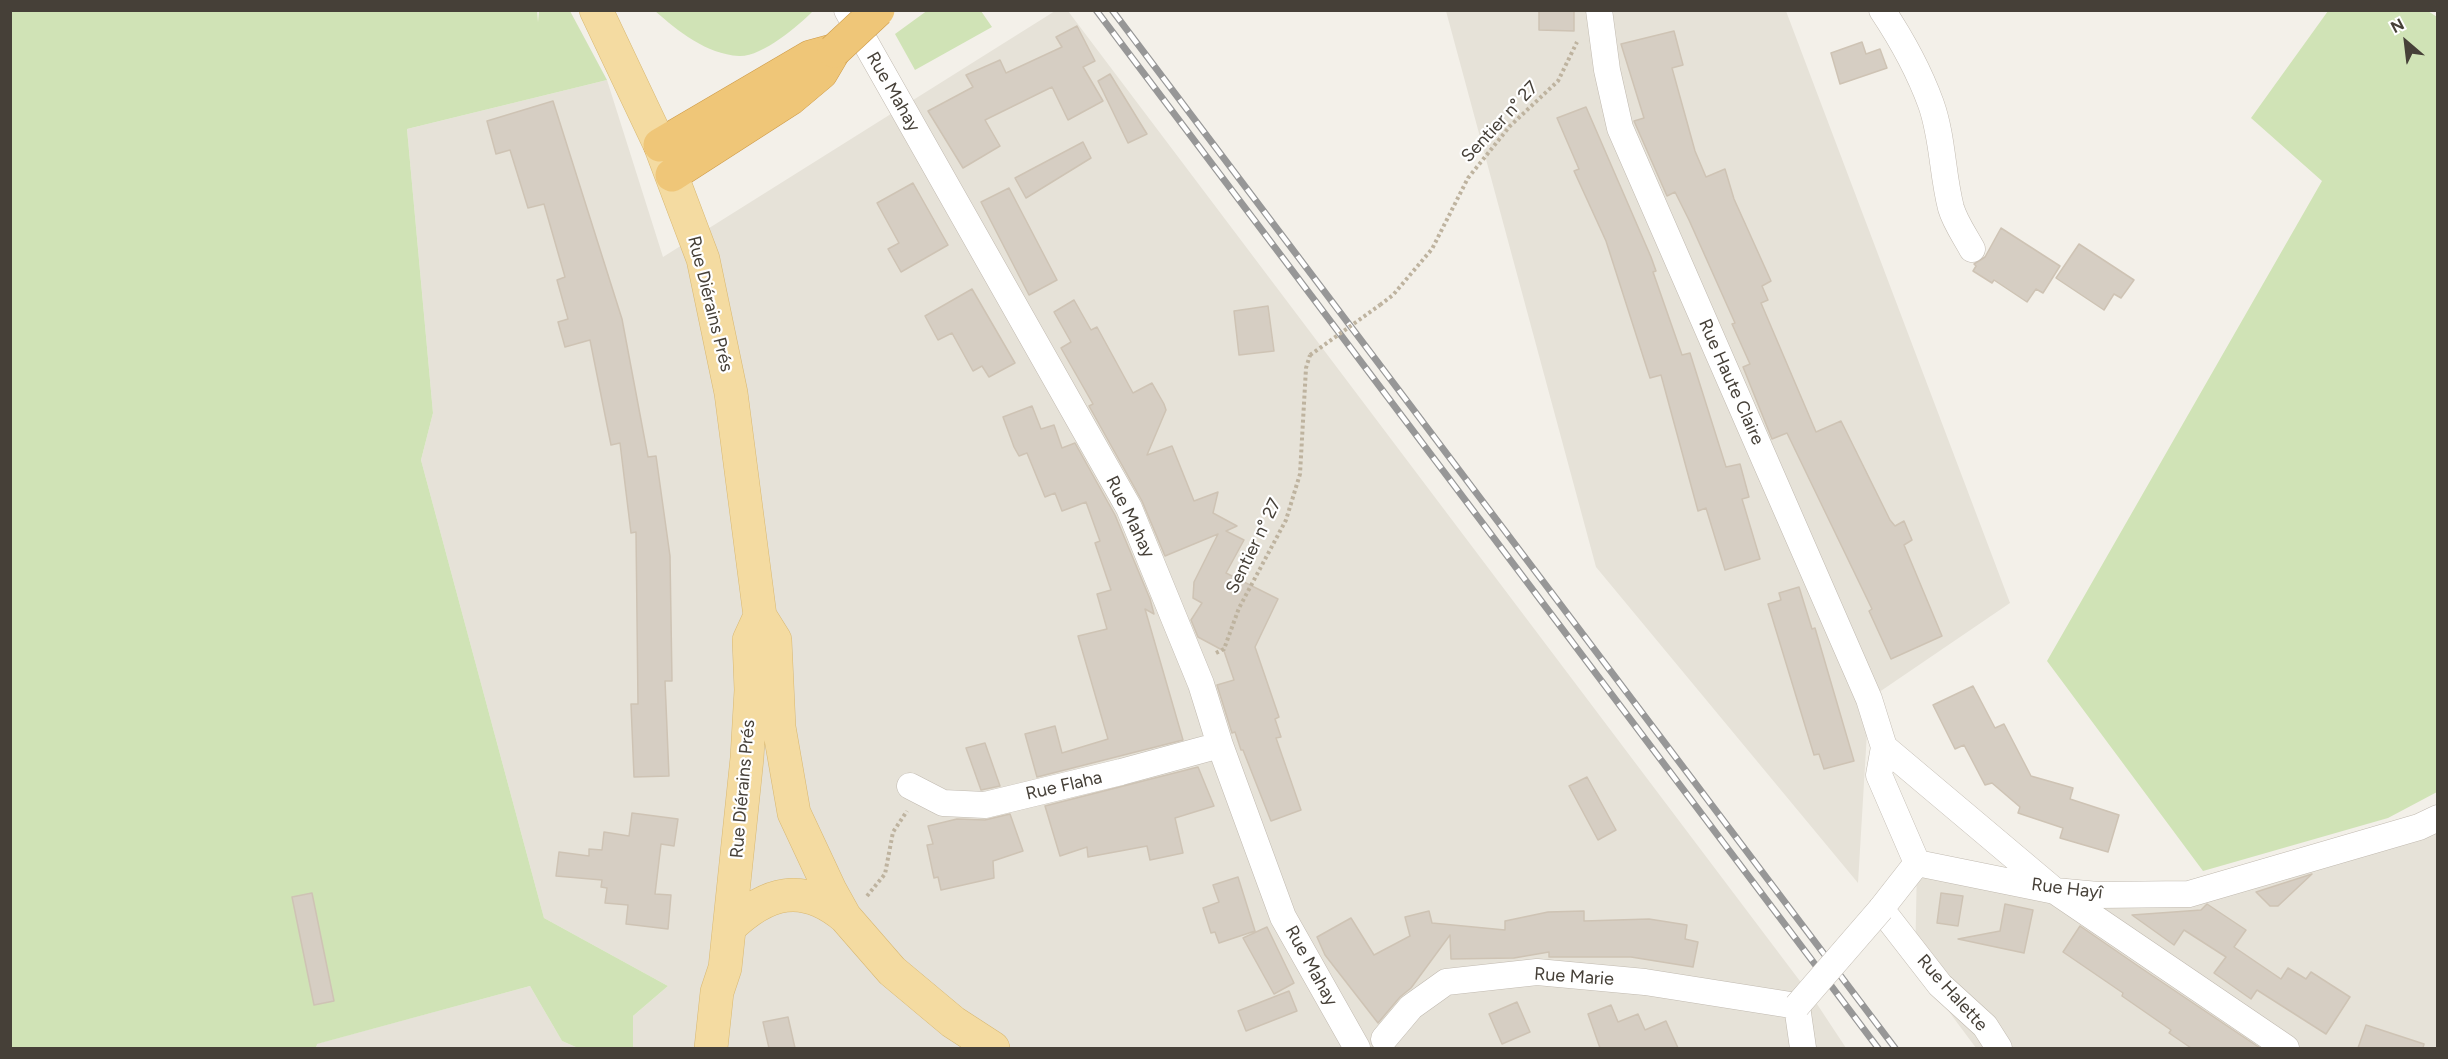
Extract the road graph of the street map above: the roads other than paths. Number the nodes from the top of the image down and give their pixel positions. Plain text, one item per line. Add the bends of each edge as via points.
1 (596, 10) edge
2 (847, 10) edge
3 (878, 10) edge
4 (1599, 10) edge
5 (1882, 10) edge
6 (822, 60) junction
7 (660, 144) junction
8 (672, 175) junction
9 (1972, 249) dead end
10 (760, 616) junction
11 (1220, 745) junction
12 (1884, 747) junction
13 (910, 786) dead end
14 (2438, 818) edge
15 (1917, 863) junction
16 (2055, 891) junction
17 (1881, 909) junction
18 (845, 917) junction
19 (729, 928) junction
20 (1797, 1006) junction
21 (1342, 1020) junction
22 (1391, 1044) edge
23 (984, 1046) edge
24 (711, 1048) edge
25 (1357, 1048) edge
26 (1803, 1048) edge
27 (1999, 1048) edge
28 (2286, 1048) edge

1 - 7 main road, Rue Diérains Prés
2 - 11 street, Rue Mahay via 1129,508 1193,664
3 - 6 highway, bridge
4 - 12 street, Rue Haute Claire via 1620,128 1864,688
5 - 9 street via 1903,41 1931,105 1944,155 1943,174 1952,211
6 - 7 highway
6 - 8 highway via 790,99
7 - 8 main road, Rue Diérains Prés
8 - 10 main road, Rue Diérains Prés via 703,260 719,325
10 - 18 main road, Rue Diérains Prés via 775,640 779,728 794,813
10 - 19 main road, Rue Diérains Prés via 749,640 750,713
11 - 13 street, Rue Flaha via 985,805 943,802
11 - 21 street, Rue Mahay via 1283,917
12 - 15 street via 1879,775
12 - 16 street
14 - 16 street, Rue Hayî via 2419,827 2189,894 2098,895
15 - 16 street, Rue Hayî
15 - 17 street
16 - 28 street
17 - 20 street, bridge
17 - 27 street, Rue Halette via 1940,985 1985,1026
18 - 19 main road, Rue Diérains Prés via 818,898 782,895
18 - 23 main road, Rue Diérains Prés via 892,971
19 - 24 main road, Rue Diérains Prés
20 - 22 street, Rue Marie via 1645,982 1537,972 1446,982 1411,1007
20 - 26 street
21 - 22 street, Rue Marie
21 - 25 street, Rue Mahay

